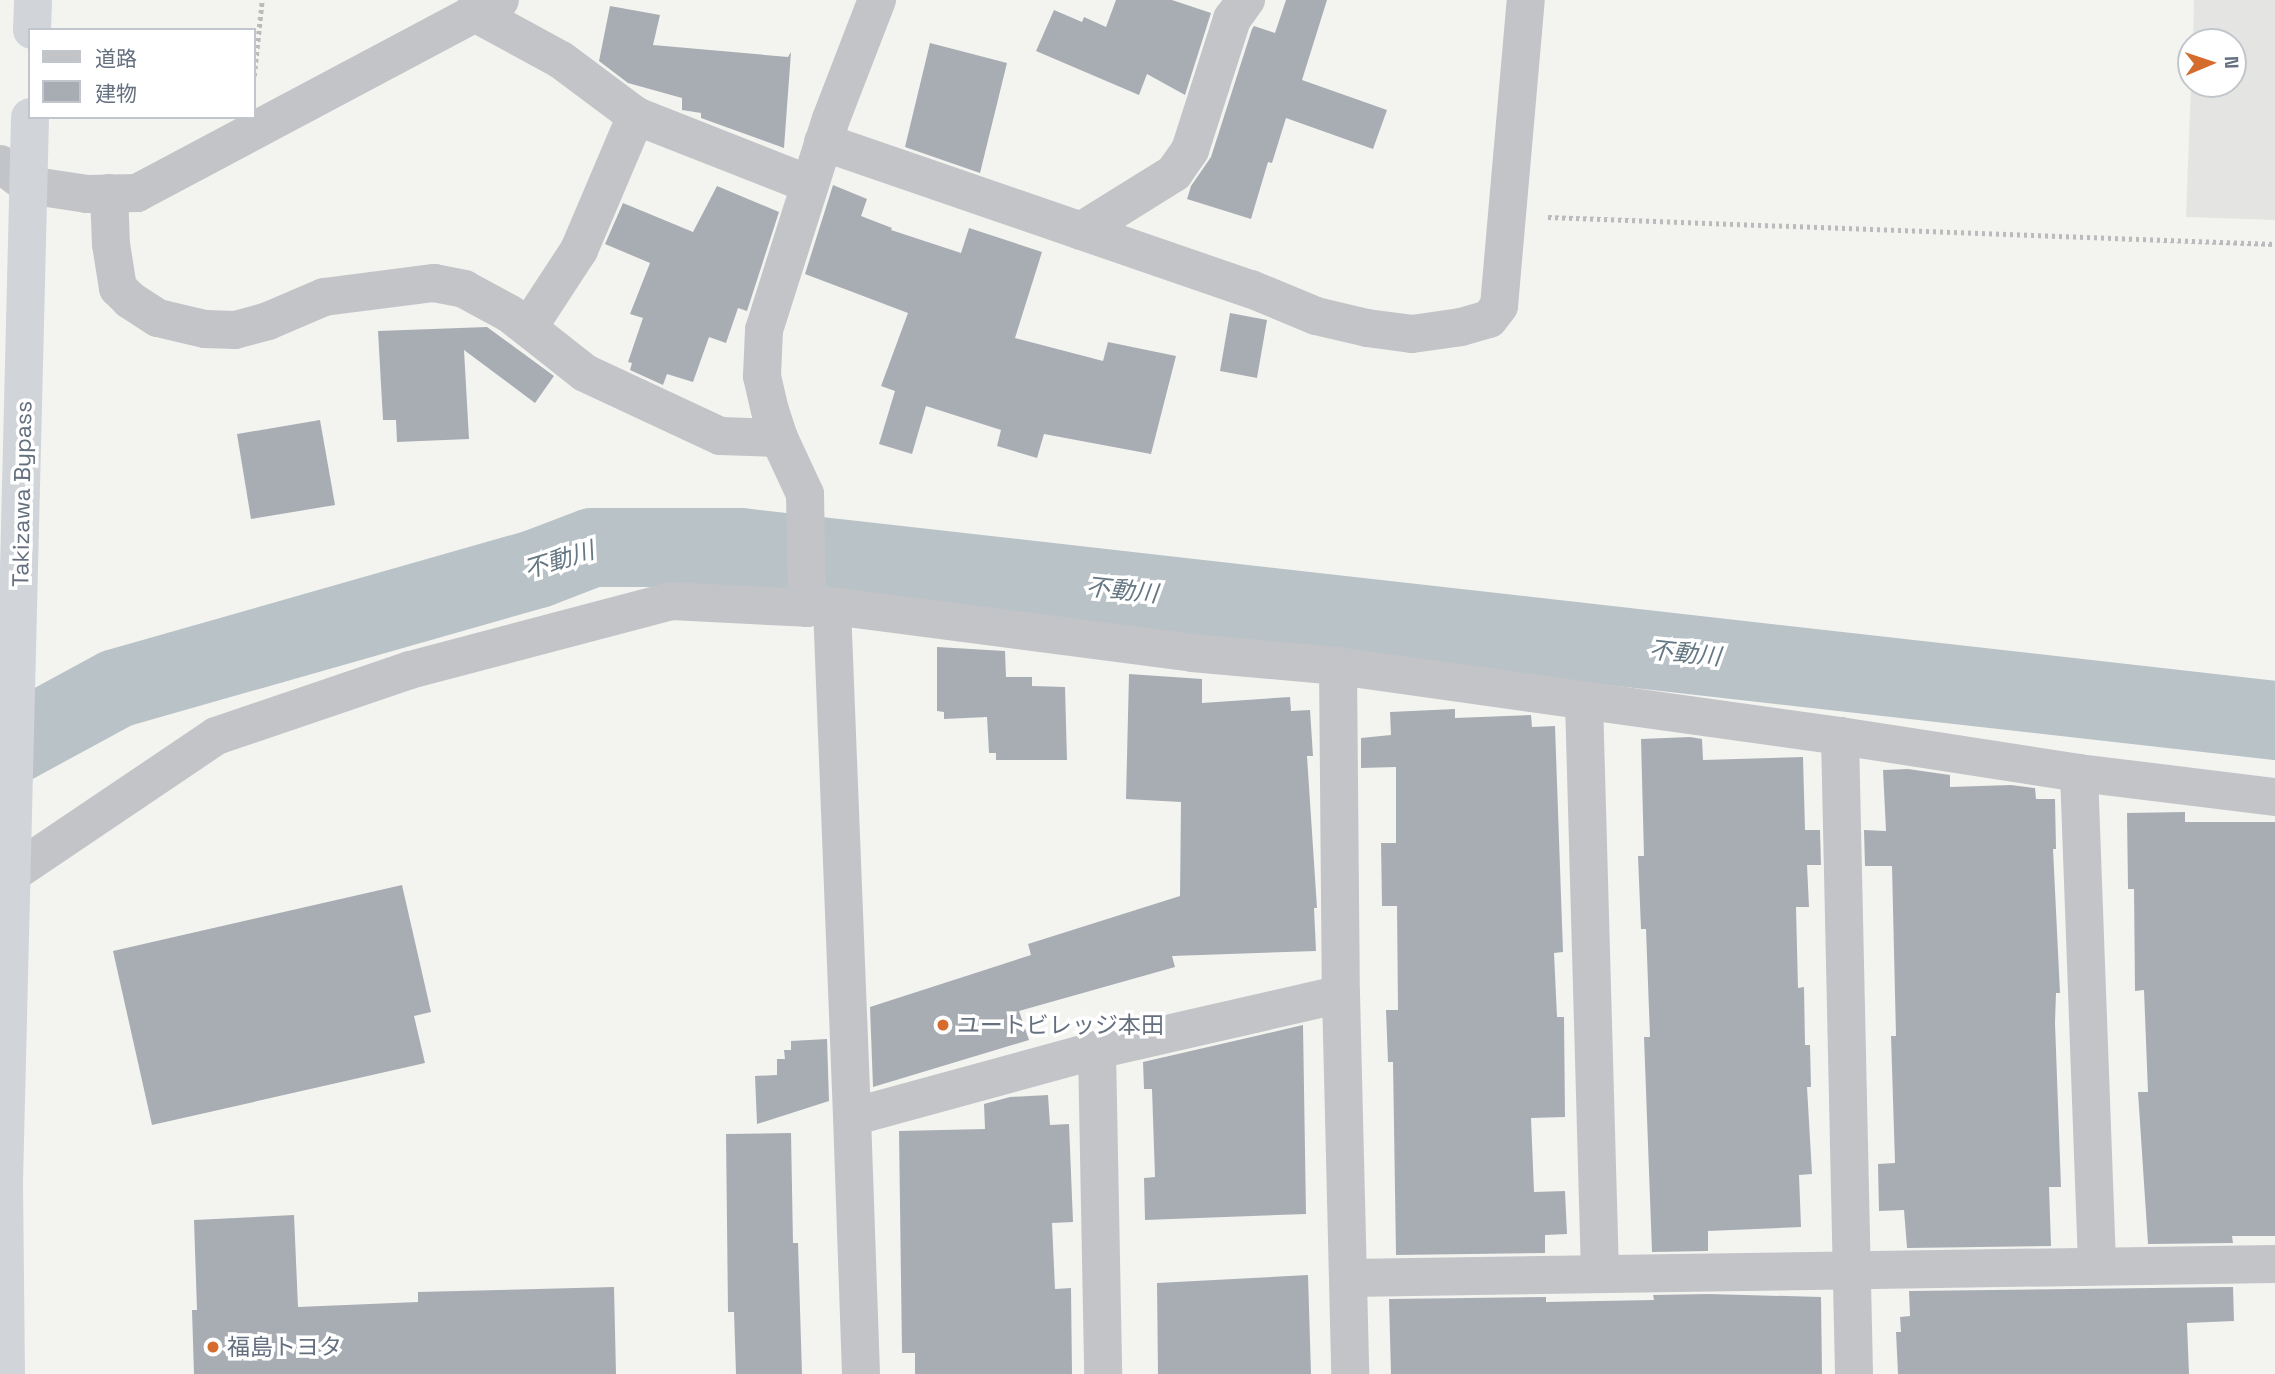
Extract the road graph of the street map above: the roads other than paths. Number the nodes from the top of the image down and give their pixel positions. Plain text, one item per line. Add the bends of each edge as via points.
1 (33, 0) edge
2 (877, 0) edge
3 (1246, 0) edge
4 (1526, 0) edge
5 (486, 6) edge
6 (32, 28) edge
7 (636, 116) junction
8 (29, 119) edge
9 (823, 142) junction
10 (14, 174) edge
11 (809, 184) junction
12 (109, 193) junction
13 (1081, 231) junction
14 (528, 328) junction
15 (779, 439) junction
16 (816, 597) junction
17 (1338, 666) junction
18 (1584, 701) junction
19 (1839, 736) junction
20 (2079, 773) junction
21 (2275, 797) edge
22 (10, 875) junction
23 (1341, 994) junction
24 (1097, 1050) junction
25 (852, 1117) junction
26 (2275, 1264) edge
27 (2097, 1265) junction
28 (1852, 1270) junction
29 (1600, 1274) junction
30 (1350, 1278) junction
31 (6, 1374) edge
32 (861, 1374) edge
33 (1102, 1374) edge
34 (1350, 1374) edge
35 (1854, 1374) edge

1 - 6 highway
2 - 9 street
3 - 13 street via 1232,19 1190,150 1174,173
4 - 13 street via 1499,306 1489,319 1412,334 1367,328 1316,316
5 - 7 street
5 - 12 street via 137,193
7 - 11 street
7 - 14 street via 579,250
8 - 10 highway, Takizawa Bypass
9 - 11 street
9 - 13 street
10 - 12 street via 87,194
10 - 22 highway, Takizawa Bypass via 19,632
11 - 15 street via 764,330 762,376
12 - 14 street via 118,288 158,318 205,329 235,330 324,297 434,283 464,289
14 - 15 street via 585,373 720,436
15 - 16 street via 806,494
16 - 17 street via 1192,653
16 - 22 street via 671,601 410,670 216,736
16 - 25 street
17 - 18 street
17 - 23 street
18 - 19 street
18 - 29 street
19 - 20 street
19 - 28 street
20 - 21 street
20 - 27 street
22 - 31 highway, Takizawa Bypass via 4,1182
23 - 24 street
23 - 30 street
24 - 25 street
24 - 33 street
25 - 32 street
26 - 27 street
27 - 28 street
28 - 29 street
28 - 35 street
29 - 30 street
30 - 34 street

